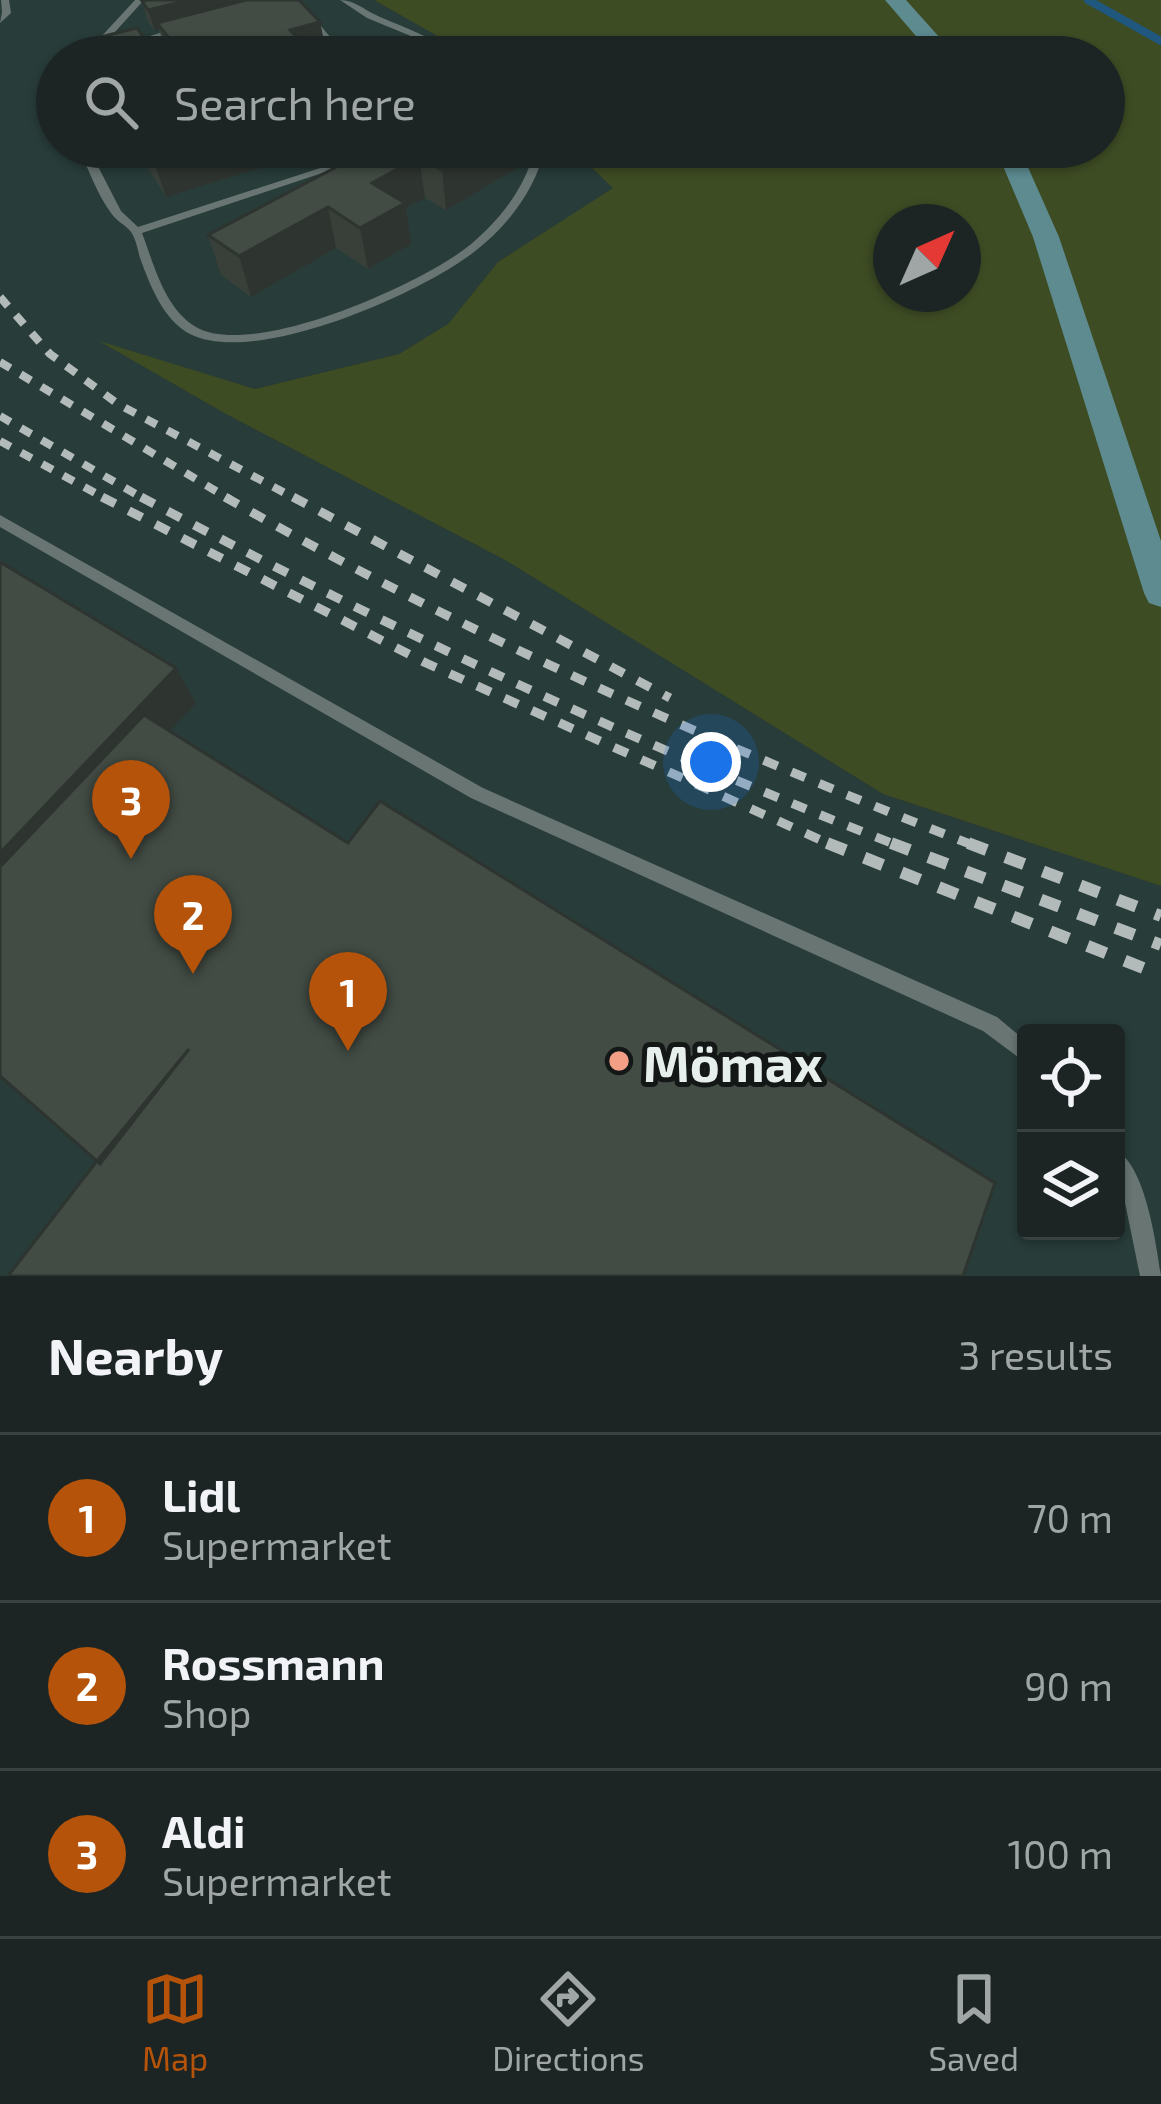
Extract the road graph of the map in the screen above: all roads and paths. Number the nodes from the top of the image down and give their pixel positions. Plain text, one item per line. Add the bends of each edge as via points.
1 (5, 0) edge
2 (140, 0) edge
3 (344, 0) edge
4 (895, 0) edge
5 (294, 1) edge
6 (271, 8) edge
7 (0, 20) edge
8 (204, 25) edge
9 (107, 36) edge
10 (160, 36) edge
11 (325, 36) edge
12 (426, 36) edge
13 (927, 36) edge
14 (94, 168) edge
15 (330, 168) edge
16 (534, 168) edge
17 (1016, 168) edge
18 (136, 231) junction
19 (0, 520) edge
20 (1161, 592) edge
21 (1017, 1046) edge
22 (1125, 1175) edge
23 (1151, 1276) edge

1 - 7 lane
2 - 9 lane
3 - 12 lane
4 - 13 main road
5 - 6 lane
5 - 11 lane
8 - 10 lane
14 - 18 lane via 116,213
15 - 18 lane
16 - 18 lane via 500,221 442,269 236,344 182,324 164,302
17 - 20 main road
19 - 21 lane via 477,794 990,1024
22 - 23 lane

